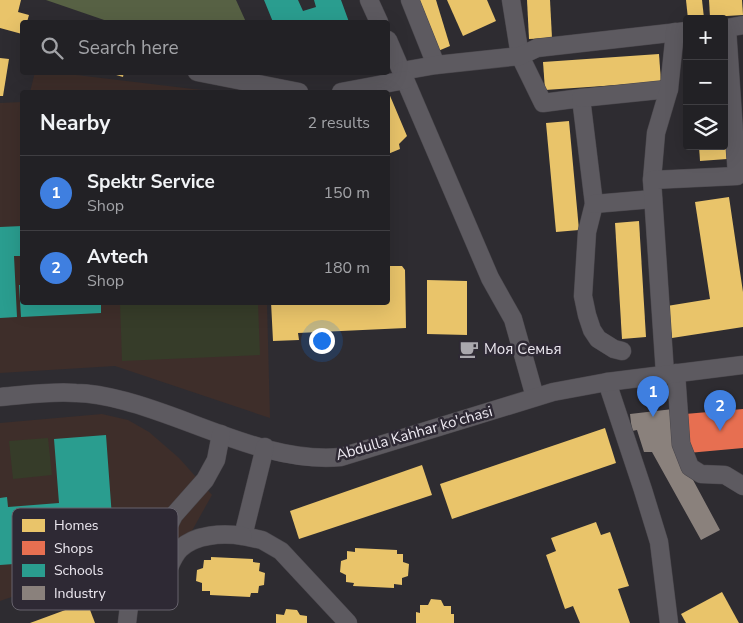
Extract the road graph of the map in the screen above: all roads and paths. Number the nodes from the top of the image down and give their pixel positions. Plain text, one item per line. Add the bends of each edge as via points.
1 (369, 0) edge
2 (410, 0) edge
3 (511, 0) edge
4 (378, 20) edge
5 (731, 27) edge
6 (681, 32) edge
7 (390, 44) edge
8 (520, 56) junction
9 (436, 65) junction
10 (212, 75) edge
11 (404, 76) junction
12 (289, 90) edge
13 (349, 90) edge
14 (669, 90) junction
15 (581, 98) junction
16 (652, 180) junction
17 (653, 198) junction
18 (594, 204) junction
19 (622, 351) dead end
20 (743, 364) edge
21 (671, 374) junction
22 (607, 382) junction
23 (0, 396) edge
24 (535, 397) junction
25 (221, 434) junction
26 (265, 447) junction
27 (743, 486) edge
28 (178, 510) edge
29 (243, 536) junction
30 (178, 551) edge
31 (129, 610) edge
32 (127, 623) edge
33 (348, 623) edge
34 (669, 623) edge

1 - 4 street
2 - 9 street
3 - 8 street
5 - 16 street via 737,176
6 - 8 street via 537,48
6 - 14 street
7 - 11 street
8 - 9 street
8 - 15 street via 543,103
9 - 11 street
10 - 12 street
11 - 13 street
11 - 24 street via 490,278 513,319
14 - 15 street
14 - 16 street via 656,133
15 - 18 street
16 - 17 street
17 - 18 street
17 - 21 street
18 - 19 street via 587,232 583,296 592,330 614,350
20 - 21 street, Abdulla Kahhar ko'chasi
21 - 22 street, Abdulla Kahhar ko'chasi
21 - 27 street via 681,444 690,467 701,474 725,474
22 - 24 street, Abdulla Kahhar ko'chasi
22 - 34 street via 659,542
23 - 25 street, Abdulla Kahhar ko'chasi via 76,393 110,398
24 - 26 street, Abdulla Kahhar ko'chasi via 341,457 316,458
25 - 26 street, Abdulla Kahhar ko'chasi
25 - 28 street via 216,460 205,480
26 - 29 street
29 - 30 street via 210,536 190,542
29 - 33 street via 262,540 281,550
31 - 32 street

